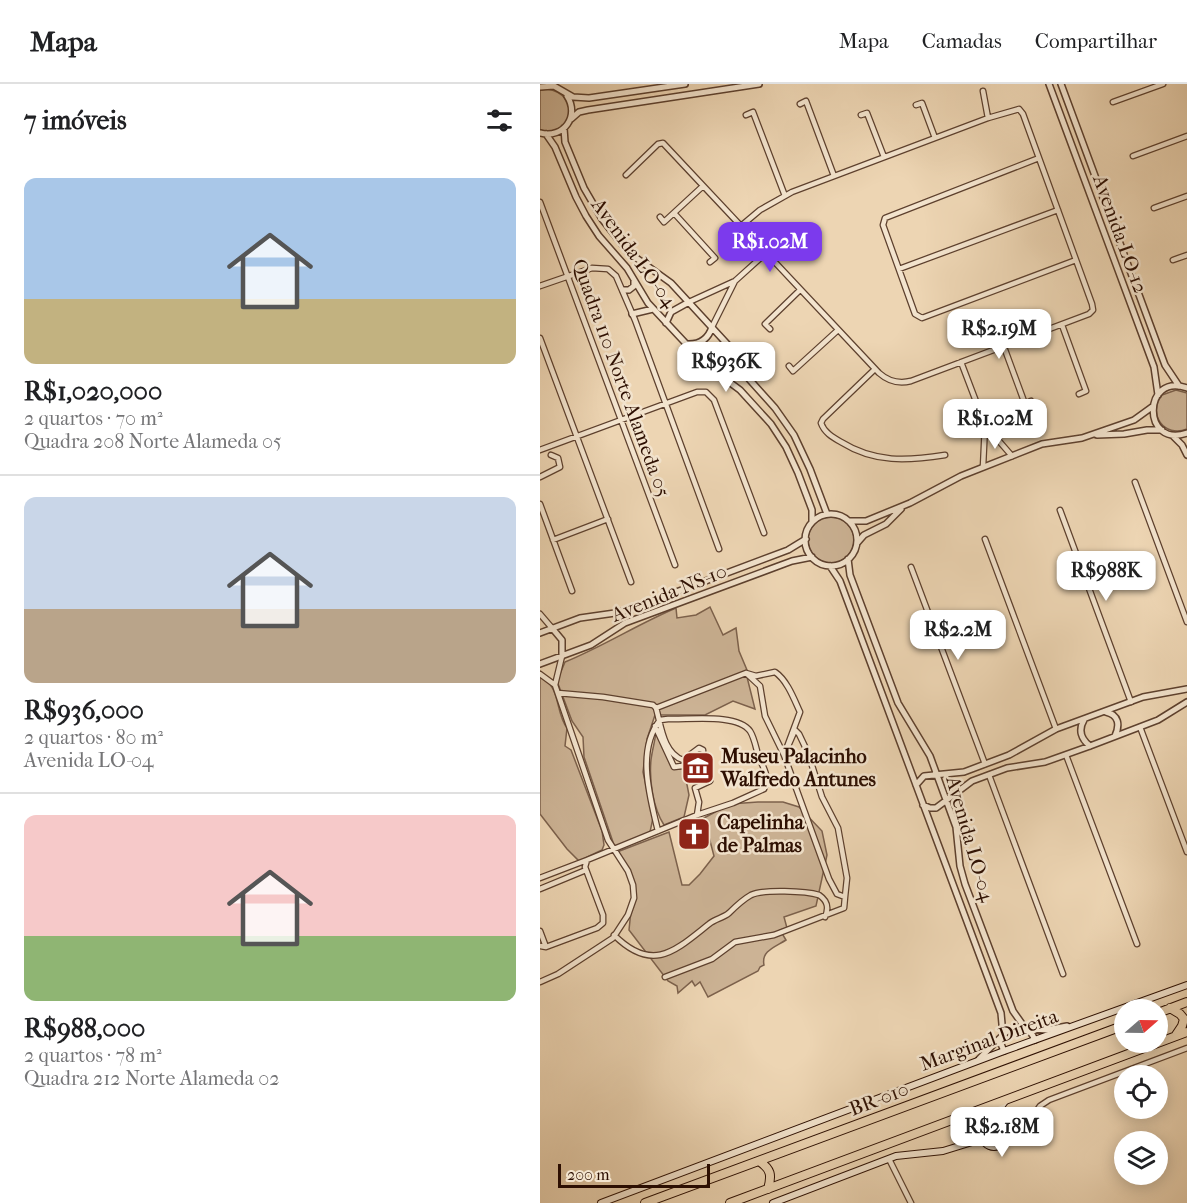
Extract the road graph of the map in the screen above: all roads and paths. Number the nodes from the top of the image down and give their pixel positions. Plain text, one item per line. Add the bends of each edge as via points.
1 (685, 84) edge
2 (759, 84) edge
3 (1049, 84) edge
4 (1061, 84) edge
5 (1163, 84) edge
6 (548, 85) edge
7 (540, 87) edge
8 (983, 91) dead end
9 (566, 94) junction
10 (1113, 102) dead end
11 (800, 104) dead end
12 (916, 105) dead end
13 (746, 115) dead end
14 (861, 115) dead end
15 (988, 118) junction
16 (571, 119) junction
17 (564, 128) junction
18 (543, 134) edge
19 (1187, 136) edge
20 (935, 138) junction
21 (1133, 156) dead end
22 (884, 157) junction
23 (1039, 158) junction
24 (626, 175) dead end
25 (834, 176) junction
26 (703, 186) junction
27 (785, 196) junction
28 (1187, 196) edge
29 (540, 202) edge
30 (1154, 208) dead end
31 (1058, 210) junction
32 (674, 213) junction
33 (660, 217) dead end
34 (741, 226) junction
35 (766, 253) junction
36 (1187, 255) edge
37 (1076, 260) junction
38 (1173, 260) dead end
39 (710, 262) dead end
40 (899, 269) junction
41 (567, 276) junction
42 (634, 279) junction
43 (735, 281) junction
44 (540, 286) edge
45 (800, 290) junction
46 (626, 292) junction
47 (689, 302) junction
48 (653, 309) junction
49 (639, 313) junction
50 (632, 314) junction
51 (635, 320) junction
52 (666, 323) junction
53 (1062, 325) junction
54 (712, 327) junction
55 (770, 328) dead end
56 (838, 330) junction
57 (540, 338) edge
58 (686, 344) junction
59 (1004, 346) junction
60 (961, 362) junction
61 (789, 366) dead end
62 (875, 369) junction
63 (1179, 386) junction
64 (1187, 388) edge
65 (1079, 394) dead end
66 (1158, 395) junction
67 (1031, 401) dead end
68 (665, 404) junction
69 (1152, 407) junction
70 (621, 420) junction
71 (985, 425) junction
72 (1162, 430) junction
73 (1187, 433) edge
74 (1093, 435) junction
75 (1172, 435) junction
76 (577, 436) junction
77 (540, 450) edge
78 (945, 454) dead end
79 (551, 455) dead end
80 (1187, 455) edge
81 (1012, 456) junction
82 (983, 467) junction
83 (540, 477) edge
84 (1135, 482) dead end
85 (910, 503) junction
86 (540, 504) edge
87 (1060, 510) dead end
88 (827, 514) junction
89 (608, 519) junction
90 (849, 521) junction
91 (812, 522) junction
92 (764, 533) dead end
93 (806, 539) junction
94 (985, 539) dead end
95 (553, 540) junction
96 (856, 545) junction
97 (719, 549) dead end
98 (812, 557) junction
99 (848, 559) junction
100 (675, 565) dead end
101 (830, 566) junction
102 (911, 567) dead end
103 (631, 582) dead end
104 (572, 591) dead end
105 (540, 614) edge
106 (1187, 622) edge
107 (552, 628) junction
108 (540, 633) edge
109 (562, 656) junction
110 (540, 664) edge
111 (746, 673) junction
112 (540, 674) edge
113 (555, 685) junction
114 (1187, 688) edge
115 (558, 693) junction
116 (1131, 702) junction
117 (1187, 702) edge
118 (656, 708) junction
119 (1105, 712) junction
120 (1085, 719) junction
121 (660, 720) junction
122 (655, 726) junction
123 (1140, 727) junction
124 (1056, 729) junction
125 (795, 730) junction
126 (1115, 736) junction
127 (1090, 746) junction
128 (784, 755) junction
129 (1066, 755) junction
130 (985, 764) junction
131 (936, 774) junction
132 (989, 774) junction
133 (710, 782) dead end
134 (916, 785) junction
135 (946, 800) junction
136 (923, 805) junction
137 (697, 815) junction
138 (658, 831) junction
139 (614, 849) junction
140 (1187, 852) edge
141 (587, 860) junction
142 (586, 870) junction
143 (540, 878) edge
144 (540, 889) edge
145 (845, 897) junction
146 (825, 917) junction
147 (540, 931) edge
148 (614, 935) junction
149 (1137, 944) dead end
150 (543, 947) edge
151 (1063, 974) dead end
152 (665, 977) dead end
153 (540, 982) edge
154 (1187, 985) edge
155 (1187, 1002) edge
156 (1170, 1008) joint
157 (1086, 1022) junction
158 (1025, 1028) junction
159 (1114, 1029) edge
160 (1187, 1032) edge
161 (1003, 1035) junction
162 (1175, 1036) junction
163 (1035, 1040) junction
164 (1187, 1048) edge
165 (1004, 1051) junction
166 (977, 1061) junction
167 (1007, 1099) junction
168 (968, 1115) junction
169 (997, 1123) junction
170 (982, 1131) junction
171 (1006, 1138) junction
172 (982, 1139) junction
173 (889, 1159) junction
174 (759, 1161) junction
175 (768, 1188) junction
176 (601, 1203) edge
177 (645, 1203) edge
178 (730, 1203) edge
179 (773, 1203) edge
180 (911, 1203) edge

1 - 9 street via 589,98
2 - 16 street via 588,110
3 - 66 street, Avenida LO-12 via 1155,369
4 - 63 street, Avenida LO-12 via 1166,367
5 - 10 street
6 - 7 street
6 - 9 street
8 - 15 street
9 - 16 street via 571,103
11 - 25 street via 806,101
12 - 20 street via 922,102
13 - 27 street via 753,112
14 - 22 street via 867,112
15 - 20 street
15 - 23 street via 1019,109
16 - 17 street
17 - 18 street via 554,134
17 - 47 street, Avenida LO-04 via 586,193 608,228 633,256 671,283
18 - 42 street, Avenida LO-04 via 555,147 586,216
19 - 21 street
20 - 22 street
22 - 25 street
23 - 31 street
23 - 40 street via 884,219 882,225
24 - 26 street via 661,143
25 - 27 street
26 - 32 street
26 - 34 street
27 - 34 street via 759,210
28 - 30 street
29 - 41 street, Quadra 110 Norte Alameda 05
31 - 37 street
31 - 40 street
32 - 33 street via 664,222
32 - 39 street via 715,258
34 - 35 street
35 - 43 street
35 - 45 street
36 - 38 street
37 - 40 street via 924,317 915,314
37 - 53 street via 1093,309
41 - 44 street
41 - 46 street via 603,268 614,273
41 - 70 street, Quadra 110 Norte Alameda 05
42 - 46 street via 634,286
42 - 48 street, Avenida LO-04
43 - 47 street
43 - 54 street
45 - 55 street via 765,324
45 - 56 street
46 - 50 street
47 - 52 street via 671,312
47 - 54 street, Avenida LO-04
48 - 49 street
48 - 52 street, Avenida LO-04
49 - 50 street
49 - 51 street
50 - 51 street
51 - 68 street
52 - 58 street, Avenida LO-04
53 - 59 street
53 - 65 street via 1086,391
54 - 58 street via 702,342
54 - 88 street, Avenida LO-04 via 794,435
56 - 61 street via 793,371
56 - 62 street
57 - 76 street
58 - 91 street, Avenida LO-04 via 740,390 771,424 798,473 812,510
59 - 60 street
59 - 67 street via 1025,404
60 - 62 street via 901,383
60 - 71 street
62 - 78 street via 823,419 824,430 852,449 873,457 906,460
63 - 64 street
63 - 66 street via 1169,387
66 - 69 street
68 - 70 street
68 - 92 street via 703,391 712,396
68 - 97 street
69 - 72 street
69 - 74 street via 1137,419
70 - 76 street
70 - 100 street, Quadra 110 Norte Alameda 05
71 - 81 street
71 - 82 street
72 - 74 street
72 - 75 street
73 - 75 street
74 - 81 street via 1047,443
75 - 80 street
76 - 77 street
76 - 89 street
79 - 83 street via 558,458 560,467
81 - 82 street
82 - 85 street
84 - 106 street
85 - 90 street via 866,521
85 - 96 street
86 - 95 street
87 - 116 street
88 - 90 street
88 - 91 street
89 - 95 street
89 - 103 street
90 - 96 street
91 - 93 street
93 - 98 street
93 - 107 street, Avenida NS-10 via 788,550 631,609 580,618
94 - 124 street
95 - 104 street
96 - 99 street
98 - 101 street
98 - 109 street, Avenida NS-10 via 625,623 591,645
99 - 101 street
99 - 131 street, Avenida LO-04 via 850,575 899,707 926,748
101 - 134 street, Avenida LO-04 via 840,581
102 - 130 street
105 - 107 street
107 - 108 street, Avenida NS-10
107 - 109 street via 562,640
109 - 110 street, Avenida NS-10
109 - 113 street
111 - 118 street
111 - 125 street via 756,676 775,672 781,676 800,712
111 - 128 street via 760,686 765,716
112 - 113 street
113 - 115 street
114 - 116 street
115 - 118 street
115 - 139 street
116 - 119 street
117 - 123 street
118 - 121 street
119 - 120 street
119 - 126 street via 1117,719
120 - 124 street
120 - 127 street via 1080,730
121 - 122 street
121 - 122 street via 665,741 678,758 688,758 699,748 703,756 674,767
121 - 137 street via 734,721 744,725 753,736 767,776 764,789
122 - 138 street via 647,777
123 - 126 street
123 - 140 street
124 - 130 street
125 - 128 street
125 - 145 street via 838,828 847,871
126 - 127 street
127 - 129 street
128 - 145 street via 829,879 837,894
129 - 132 street
129 - 149 street
130 - 131 street via 964,772
131 - 134 street via 924,776
131 - 135 street, Avenida LO-04
132 - 135 street via 968,783
132 - 151 street
133 - 137 street via 695,788
134 - 136 street, Avenida LO-04
135 - 136 street via 933,808
135 - 158 street, Avenida LO-04 via 957,831 965,884 1010,1003
136 - 161 street, Avenida LO-04 via 999,1009
137 - 138 street
138 - 139 street
139 - 141 street
139 - 148 street via 628,871 634,898
141 - 142 street
141 - 143 street
142 - 144 street
142 - 150 street via 603,923
145 - 146 street via 844,908
146 - 148 street via 827,904 819,895 757,893 666,954 635,952
146 - 152 street via 774,935 735,942 712,959
147 - 150 street
148 - 153 street
154 - 157 main road, Marginal Direita
155 - 156 highway
156 - 162 highway via 1184,1019
157 - 158 street via 1051,1029
157 - 163 main road, Marginal Direita
158 - 161 street via 1015,1027
158 - 163 street, Avenida LO-04
159 - 174 highway, BR-010
160 - 162 highway
161 - 165 street, Avenida LO-04
161 - 166 street
162 - 167 highway
163 - 165 main road, Marginal Direita
164 - 171 street via 1049,1100 1040,1106 1020,1135
165 - 166 main road, Marginal Direita
166 - 176 main road, Marginal Direita
167 - 168 highway
167 - 169 main road via 998,1110
168 - 170 main road via 980,1124
168 - 175 highway
169 - 170 main road via 986,1125
169 - 171 main road via 1004,1127
170 - 172 main road
171 - 172 main road via 994,1147 987,1146
172 - 173 main road via 943,1151
173 - 179 main road
173 - 180 street
174 - 175 highway via 771,1174
174 - 177 highway, BR-010
175 - 178 highway

